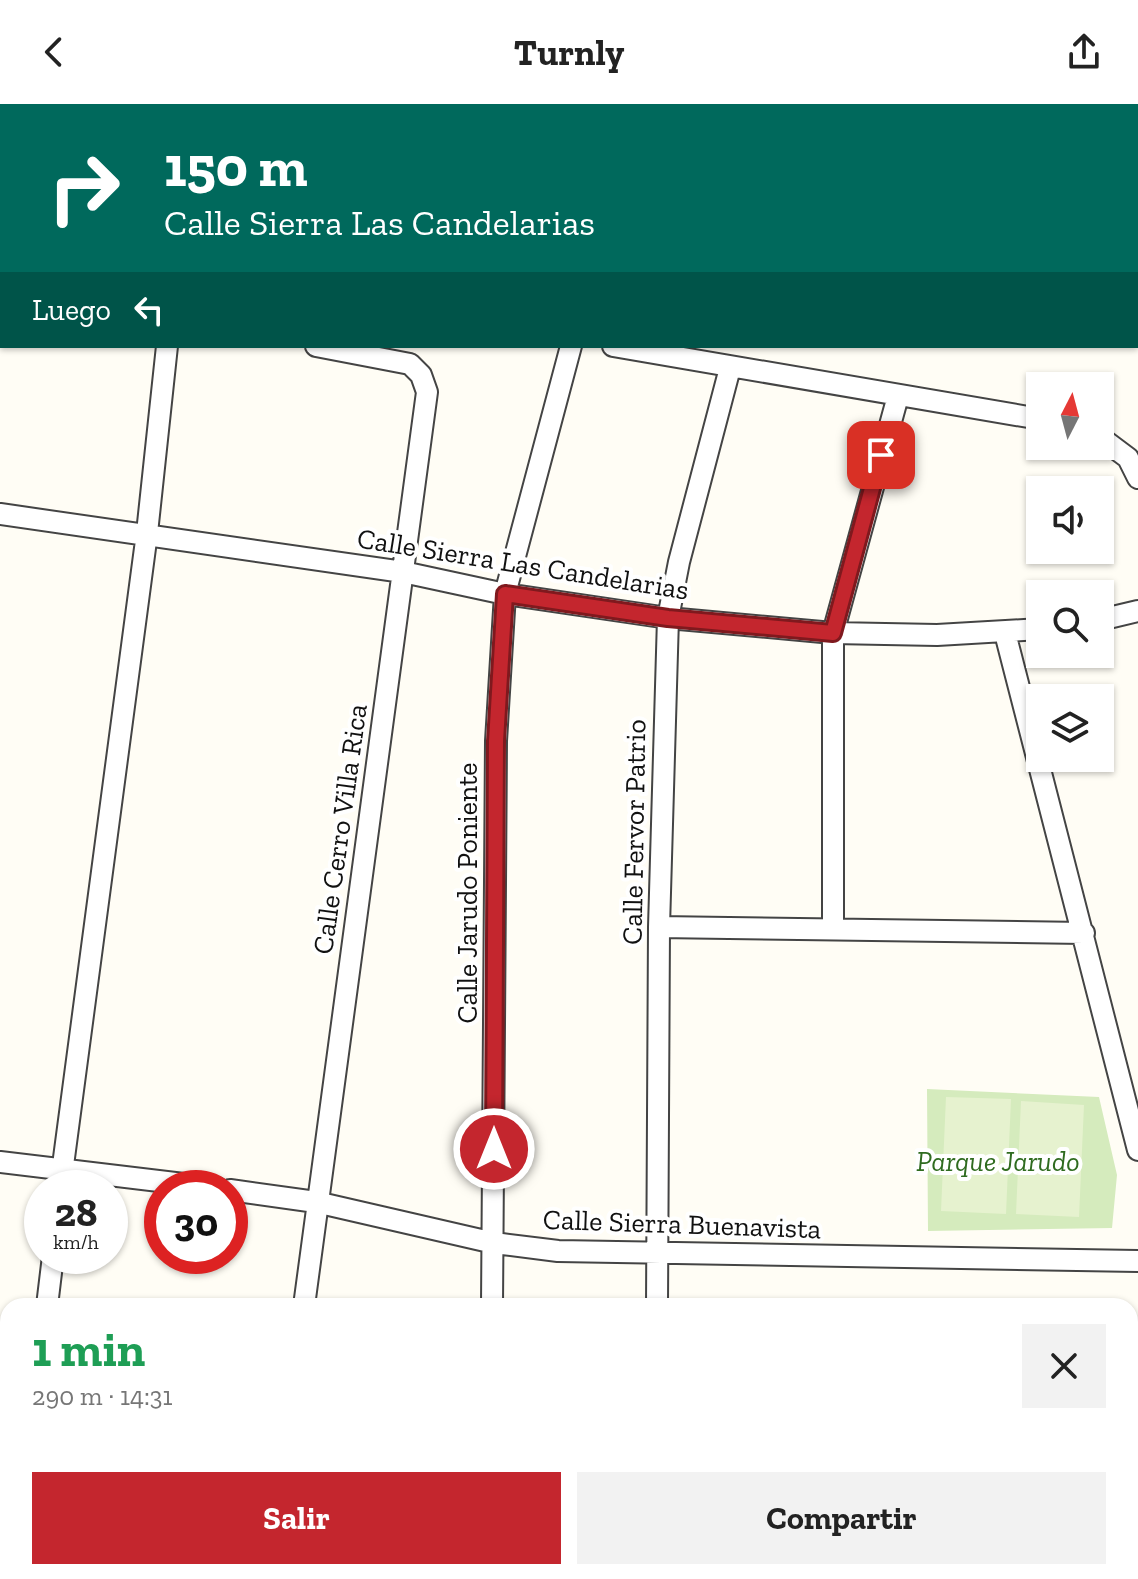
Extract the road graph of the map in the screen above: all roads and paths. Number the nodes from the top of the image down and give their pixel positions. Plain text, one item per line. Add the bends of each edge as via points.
1 (167, 348) edge
2 (326, 348) edge
3 (570, 348) edge
4 (624, 348) edge
5 (730, 368) junction
6 (898, 396) junction
7 (1026, 417) edge
8 (1114, 447) edge
9 (1138, 478) edge
10 (0, 514) edge
11 (147, 533) junction
12 (403, 572) junction
13 (505, 594) junction
14 (1138, 611) edge
15 (1114, 617) edge
16 (668, 618) junction
17 (1026, 631) edge
18 (833, 633) junction
19 (1005, 633) junction
20 (659, 927) junction
21 (833, 929) junction
22 (1084, 933) junction
23 (1138, 1150) edge
24 (0, 1162) edge
25 (29, 1170) edge
26 (62, 1170) edge
27 (248, 1193) edge
28 (316, 1202) junction
29 (494, 1243) junction
30 (658, 1254) junction
31 (1138, 1261) edge
32 (51, 1274) edge
33 (48, 1298) edge
34 (305, 1298) edge
35 (492, 1298) edge
36 (657, 1298) edge

1 - 11 street
2 - 12 street, Calle Cerro Villa Rica via 410,364 427,392
3 - 13 street, Calle Jarudo Poniente
4 - 5 street
5 - 6 street
5 - 16 street, Calle Fervor Patrio
6 - 7 street
6 - 18 street
8 - 9 street via 1128,458
10 - 11 street, Calle Sierra Las Candelarias
11 - 12 street, Calle Sierra Las Candelarias
11 - 26 street
12 - 13 street, Calle Sierra Las Candelarias
12 - 28 street, Calle Cerro Villa Rica
13 - 16 street, Calle Sierra Las Candelarias
13 - 29 street, Calle Jarudo Poniente via 496,741
14 - 15 street
16 - 18 street, Calle Sierra Las Candelarias
16 - 20 street, Calle Fervor Patrio
17 - 19 street, Calle Sierra Las Candelarias
18 - 19 street, Calle Sierra Las Candelarias
18 - 21 street
19 - 22 street
20 - 21 street
20 - 30 street, Calle Fervor Patrio
21 - 22 street
22 - 23 street
24 - 25 street
27 - 28 street, Calle Sierra Buenavista
28 - 29 street, Calle Sierra Buenavista
28 - 34 street, Calle Cerro Villa Rica
29 - 30 street, Calle Sierra Buenavista
29 - 35 street, Calle Jarudo Poniente
30 - 31 street, Calle Sierra Buenavista
30 - 36 street, Calle Fervor Patrio
32 - 33 street

